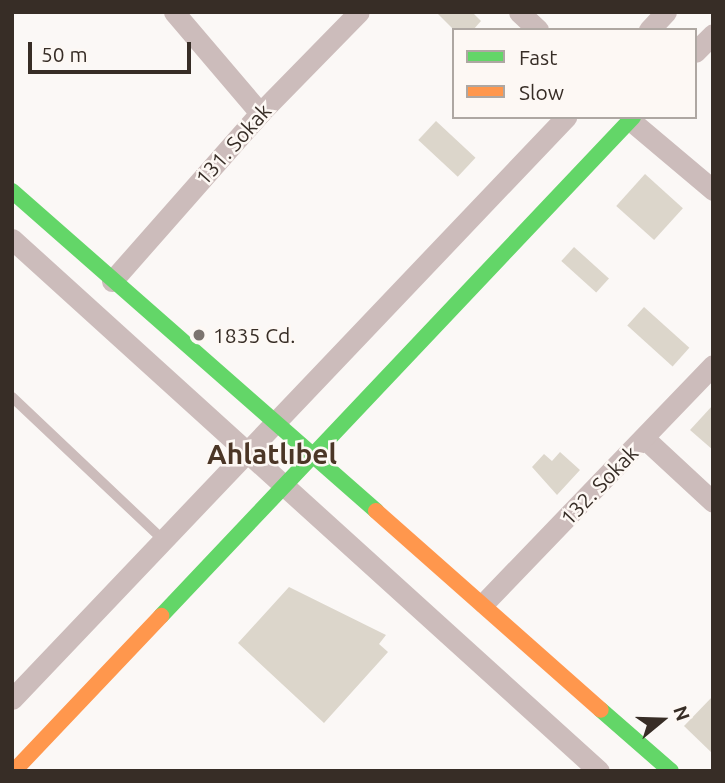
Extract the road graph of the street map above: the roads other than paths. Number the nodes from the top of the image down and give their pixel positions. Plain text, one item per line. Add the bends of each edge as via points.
1 (174, 12) edge
2 (359, 12) edge
3 (519, 12) edge
4 (666, 12) edge
5 (536, 28) edge
6 (651, 28) edge
7 (713, 34) edge
8 (697, 50) edge
9 (260, 113) junction
10 (564, 119) edge
11 (632, 119) edge
12 (713, 190) edge
13 (12, 191) edge
14 (12, 239) edge
15 (112, 281) junction
16 (713, 365) edge
17 (12, 397) edge
18 (275, 423) junction
19 (644, 438) junction
20 (245, 454) junction
21 (312, 456) junction
22 (281, 486) junction
23 (713, 502) edge
24 (163, 540) junction
25 (484, 603) junction
26 (12, 699) edge
27 (13, 771) edge
28 (599, 771) edge
29 (671, 771) edge

1 - 9 street
2 - 9 street, 131. Sokak
3 - 5 street
4 - 6 street
7 - 8 street
9 - 15 street, 131. Sokak
10 - 18 street
11 - 12 street
11 - 21 street
13 - 15 street
14 - 20 street
15 - 18 street
16 - 19 street, 132. Sokak
17 - 24 lane
18 - 20 street
18 - 21 street
19 - 23 street
19 - 25 street, 132. Sokak
20 - 22 street
20 - 24 street
21 - 22 street
21 - 25 street
22 - 27 street
22 - 28 street
24 - 26 street
25 - 29 street

